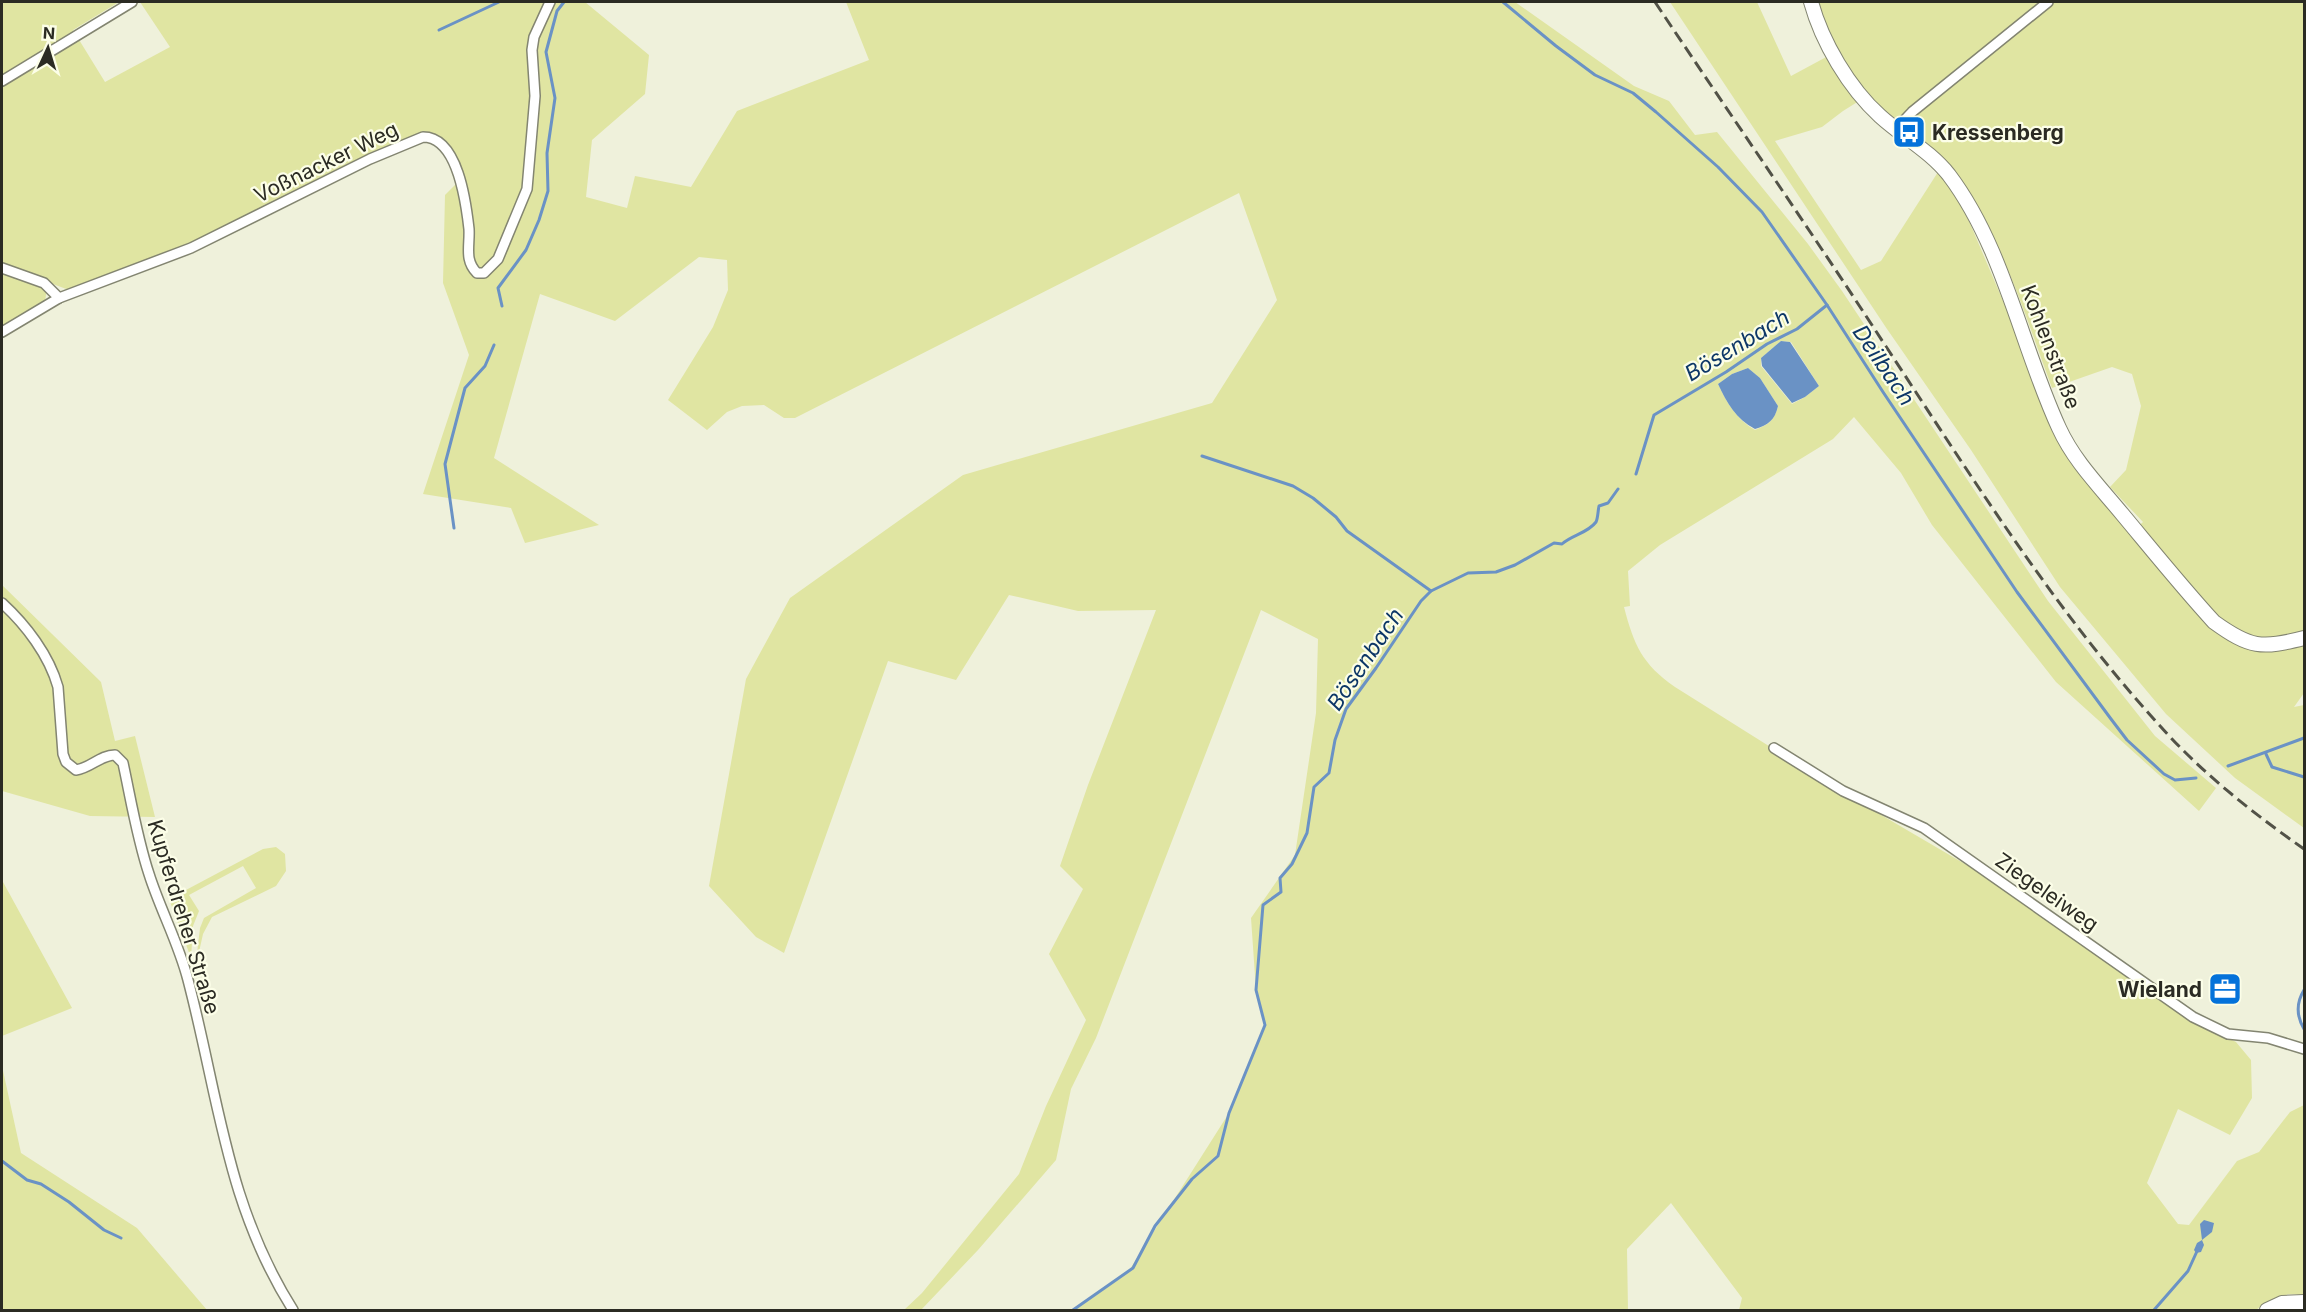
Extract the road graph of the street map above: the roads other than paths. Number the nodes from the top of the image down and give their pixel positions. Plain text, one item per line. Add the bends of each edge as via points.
1 (132, 2) edge
2 (550, 2) edge
3 (1810, 2) edge
4 (2048, 2) edge
5 (2, 81) edge
6 (1896, 129) junction
7 (2, 268) edge
8 (59, 298) junction
9 (2, 332) edge
10 (2, 603) edge
11 (2304, 638) edge
12 (1774, 748) dead end
13 (2304, 1049) edge
14 (2304, 1302) edge
15 (293, 1311) edge
16 (2267, 1311) edge

1 - 5 street
2 - 8 street, Voßnacker Weg via 532,50 535,96 527,189 498,259 484,273 477,273 470,263 469,227 452,158 442,142 423,137 370,159 191,248
3 - 6 main road, Kohlenstraße via 1845,73 1866,103
4 - 6 street
6 - 11 main road, Kohlenstraße via 1928,153 1948,175 1973,215 2002,277 2059,429 2080,464 2214,622 2235,637 2257,645 2278,645
7 - 8 street via 44,283
8 - 9 street
10 - 15 street, Kupferdreher Straße via 30,635 56,678 66,762 76,770 115,755 123,763 147,867 189,982 219,1124 241,1203
12 - 13 street, Ziegeleiweg via 1843,791 1924,828 2193,1017 2228,1034 2268,1038
14 - 16 main road via 2282,1303

